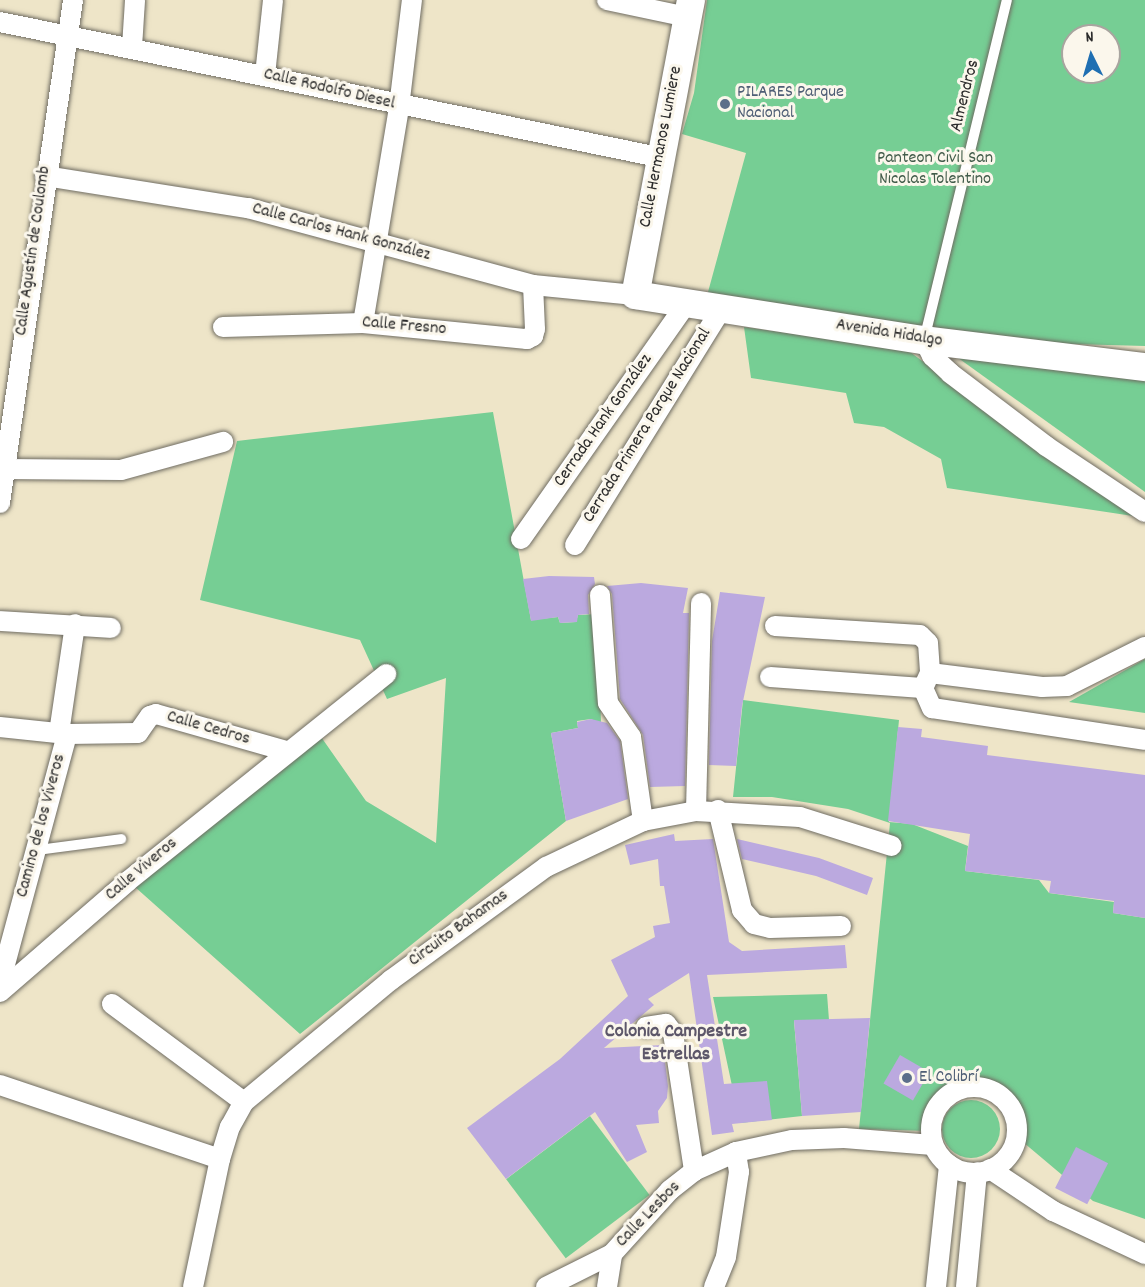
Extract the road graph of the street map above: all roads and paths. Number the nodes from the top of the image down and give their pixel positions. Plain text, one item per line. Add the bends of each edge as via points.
1 (73, 0) edge
2 (135, 0) edge
3 (273, 0) edge
4 (412, 0) edge
5 (607, 0) edge
6 (1007, 0) edge
7 (689, 8) edge
8 (0, 22) edge
9 (68, 36) junction
10 (132, 47) junction
11 (266, 75) junction
12 (399, 107) junction
13 (658, 157) junction
14 (45, 176) junction
15 (377, 241) junction
16 (533, 285) junction
17 (635, 295) junction
18 (687, 303) junction
19 (722, 308) junction
20 (363, 322) junction
21 (223, 327) dead end
22 (924, 340) junction
23 (1145, 367) edge
24 (7, 388) edge
25 (223, 442) dead end
26 (4, 468) junction
27 (0, 503) edge
28 (1145, 512) edge
29 (521, 539) dead end
30 (575, 544) dead end
31 (600, 595) dead end
32 (701, 603) dead end
33 (0, 621) edge
34 (75, 624) junction
35 (775, 626) dead end
36 (111, 628) dead end
37 (1145, 647) edge
38 (386, 674) dead end
39 (770, 677) dead end
40 (927, 680) junction
41 (0, 727) edge
42 (63, 734) junction
43 (1145, 740) edge
44 (286, 751) junction
45 (718, 810) junction
46 (696, 811) junction
47 (643, 821) junction
48 (121, 839) dead end
49 (892, 846) dead end
50 (38, 850) junction
51 (841, 926) dead end
52 (0, 983) edge
53 (0, 992) edge
54 (112, 1004) dead end
55 (646, 1027) dead end
56 (0, 1085) edge
57 (244, 1102) junction
58 (933, 1145) junction
59 (736, 1152) junction
60 (220, 1159) junction
61 (949, 1165) junction
62 (694, 1171) junction
63 (983, 1171) junction
64 (612, 1254) junction
65 (1145, 1254) edge
66 (193, 1287) edge
67 (546, 1287) edge
68 (607, 1287) edge
69 (714, 1287) edge
70 (936, 1287) edge
71 (966, 1287) edge

1 - 9 street, Calle Agustín de Coulomb
2 - 10 street
3 - 11 street
4 - 12 street
5 - 7 street
6 - 22 lane, Almendros
7 - 13 street, Calle Hermanos Lumiere
8 - 9 street, Calle Rodolfo Diesel
9 - 10 street, Calle Rodolfo Diesel
9 - 14 street, Calle Agustín de Coulomb
10 - 11 street, Calle Rodolfo Diesel
11 - 12 street, Calle Rodolfo Diesel
12 - 13 street, Calle Rodolfo Diesel
12 - 15 street
13 - 17 street, Calle Hermanos Lumiere
14 - 15 street, Calle Carlos Hank González via 248,208
14 - 24 street, Calle Agustín de Coulomb
15 - 16 street, Calle Carlos Hank González
15 - 20 street
16 - 17 street, Calle Carlos Hank González
16 - 20 street, Calle Fresno via 535,329 527,339
17 - 18 street, Avenida Hidalgo
18 - 19 street, Avenida Hidalgo
18 - 29 street, Cerrada Hank González
19 - 22 street, Avenida Hidalgo
19 - 30 street, Cerrada Primera Parque Nacional
20 - 21 street, Calle Fresno
22 - 23 street, Avenida Hidalgo
22 - 28 street via 932,356 950,373 1046,446
24 - 26 street, Calle Agustín de Coulomb
25 - 26 street via 121,470
26 - 27 street, Calle Agustín de Coulomb
31 - 47 street via 608,703 631,737
32 - 46 street
33 - 34 street
34 - 36 street
34 - 42 street
35 - 40 street via 920,634 927,643
37 - 40 street via 1067,686
38 - 44 street, Calle Viveros
39 - 40 street
40 - 43 street via 932,708
41 - 42 street, Camino de los Viveros
42 - 44 street, Calle Cedros via 138,733 156,714
42 - 50 street, Camino de los Viveros
44 - 53 street, Calle Viveros
45 - 46 street, Circuito Bahamas
45 - 49 street, Circuito Bahamas via 800,817
45 - 51 street via 742,910 754,924 770,928
46 - 47 street, Circuito Bahamas
47 - 57 street, Circuito Bahamas via 546,867 496,901 391,980
48 - 50 lane
50 - 52 street, Camino de los Viveros
54 - 57 street
55 - 62 street via 666,1024 673,1033
56 - 60 street
57 - 60 street, Circuito Bahamas via 230,1127
58 - 59 street, Calle Lesbos via 844,1138 792,1140
58 - 61 street
58 - 63 street via 932,1117 949,1094 977,1087 991,1090 1012,1109 1017,1137 1003,1162
59 - 62 street, Calle Lesbos
59 - 69 street via 739,1172 726,1257
60 - 66 street, Circuito Bahamas
61 - 63 street
61 - 70 street
62 - 64 street, Calle Lesbos via 670,1190
63 - 65 street via 1053,1211
63 - 71 street
64 - 67 street, Calle Lesbos
64 - 68 street

